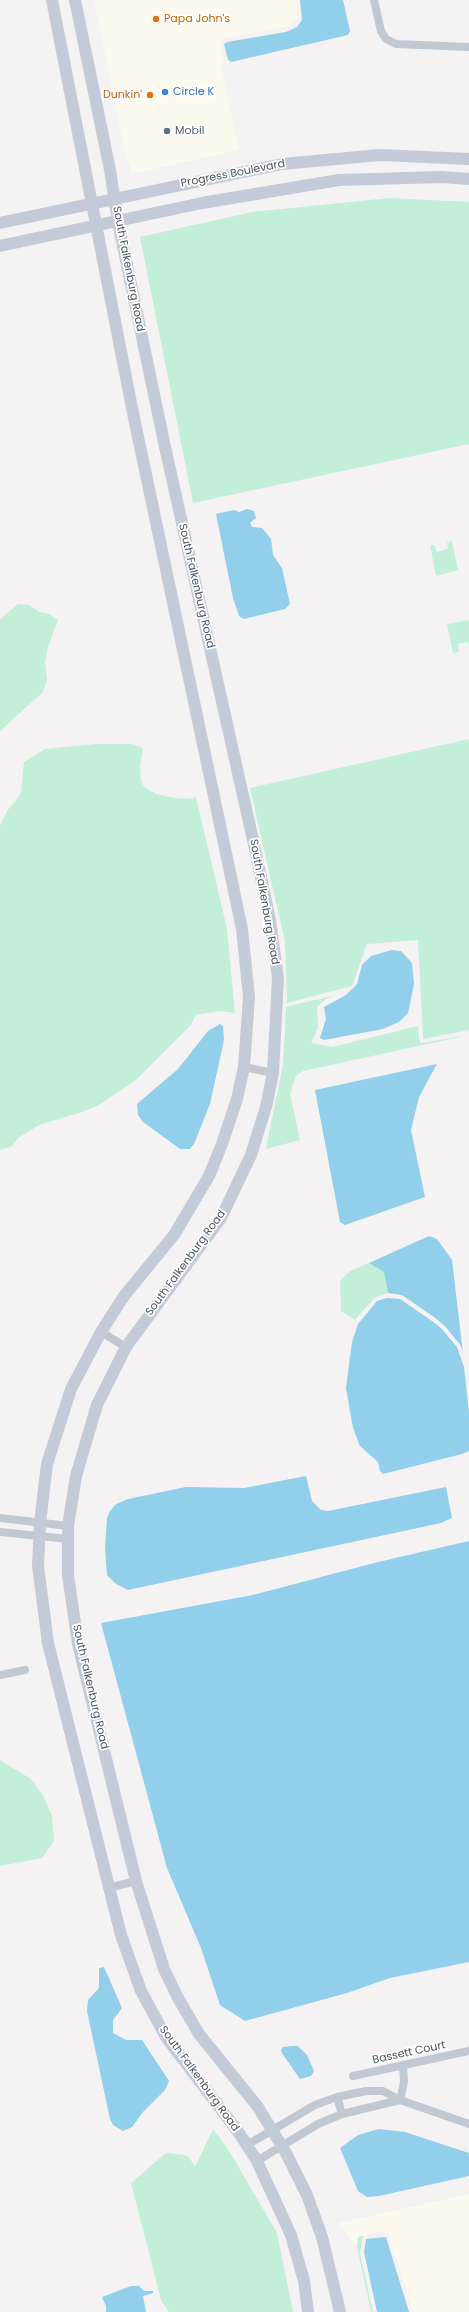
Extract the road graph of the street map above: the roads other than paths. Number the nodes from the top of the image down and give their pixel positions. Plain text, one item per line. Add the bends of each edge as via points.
1 (52, 0) edge
2 (75, 0) edge
3 (374, 0) edge
4 (469, 47) edge
5 (469, 159) edge
6 (469, 179) edge
7 (115, 199) junction
8 (91, 204) junction
9 (118, 222) junction
10 (0, 223) edge
11 (95, 226) junction
12 (0, 246) edge
13 (244, 1067) junction
14 (273, 1073) junction
15 (101, 1332) junction
16 (126, 1347) junction
17 (0, 1518) edge
18 (40, 1523) junction
19 (68, 1526) junction
20 (0, 1532) edge
21 (39, 1536) junction
22 (68, 1539) junction
23 (25, 1670) dead end
24 (0, 1675) edge
25 (136, 1881) junction
26 (108, 1888) junction
27 (469, 2051) edge
28 (403, 2066) junction
29 (353, 2076) dead end
30 (336, 2097) junction
31 (400, 2100) junction
32 (342, 2114) junction
33 (469, 2124) edge
34 (272, 2130) junction
35 (247, 2145) junction
36 (282, 2146) junction
37 (257, 2161) junction
38 (308, 2312) edge
39 (340, 2312) edge

1 - 8 street, South Falkenburg Road
2 - 7 street, South Falkenburg Road
3 - 4 street via 381,31 386,39 396,44
5 - 7 street, Progress Boulevard via 380,154 331,158 282,164
6 - 9 street, Progress Boulevard via 441,177 339,180 202,203
7 - 8 street, Progress Boulevard
7 - 9 street, South Falkenburg Road
8 - 10 street, Progress Boulevard
8 - 11 street, South Falkenburg Road
9 - 11 street, Progress Boulevard
9 - 14 street, South Falkenburg Road via 182,529 270,920 278,978
11 - 12 street, Progress Boulevard
11 - 13 street, South Falkenburg Road via 242,929 249,997
13 - 14 street
13 - 15 street, South Falkenburg Road via 235,1107 209,1176 174,1236 124,1296
14 - 16 street, South Falkenburg Road via 266,1107 251,1155 221,1218
15 - 16 street
15 - 18 street, South Falkenburg Road via 71,1389 47,1464
16 - 19 street, South Falkenburg Road via 97,1405 76,1476
17 - 18 street
18 - 19 street
18 - 21 street, South Falkenburg Road
19 - 22 street, South Falkenburg Road
20 - 21 street
21 - 22 street
21 - 26 street, South Falkenburg Road via 38,1566 48,1643
22 - 25 street, South Falkenburg Road via 68,1575 78,1644
23 - 24 street
25 - 26 street
25 - 34 street, South Falkenburg Road via 164,1969 178,1998 199,2034 258,2107
26 - 35 street, South Falkenburg Road via 141,1991 166,2037
27 - 28 street, Bassett Court
28 - 29 street, Bassett Court
28 - 31 street via 404,2082
30 - 31 street via 383,2090
30 - 32 street
30 - 34 street via 315,2105
31 - 32 street
31 - 33 street
32 - 36 street via 318,2124
34 - 35 street
34 - 36 street, South Falkenburg Road
35 - 37 street, South Falkenburg Road
36 - 37 street
36 - 39 street, South Falkenburg Road via 307,2195 322,2237
37 - 38 street, South Falkenburg Road via 291,2235 304,2281

